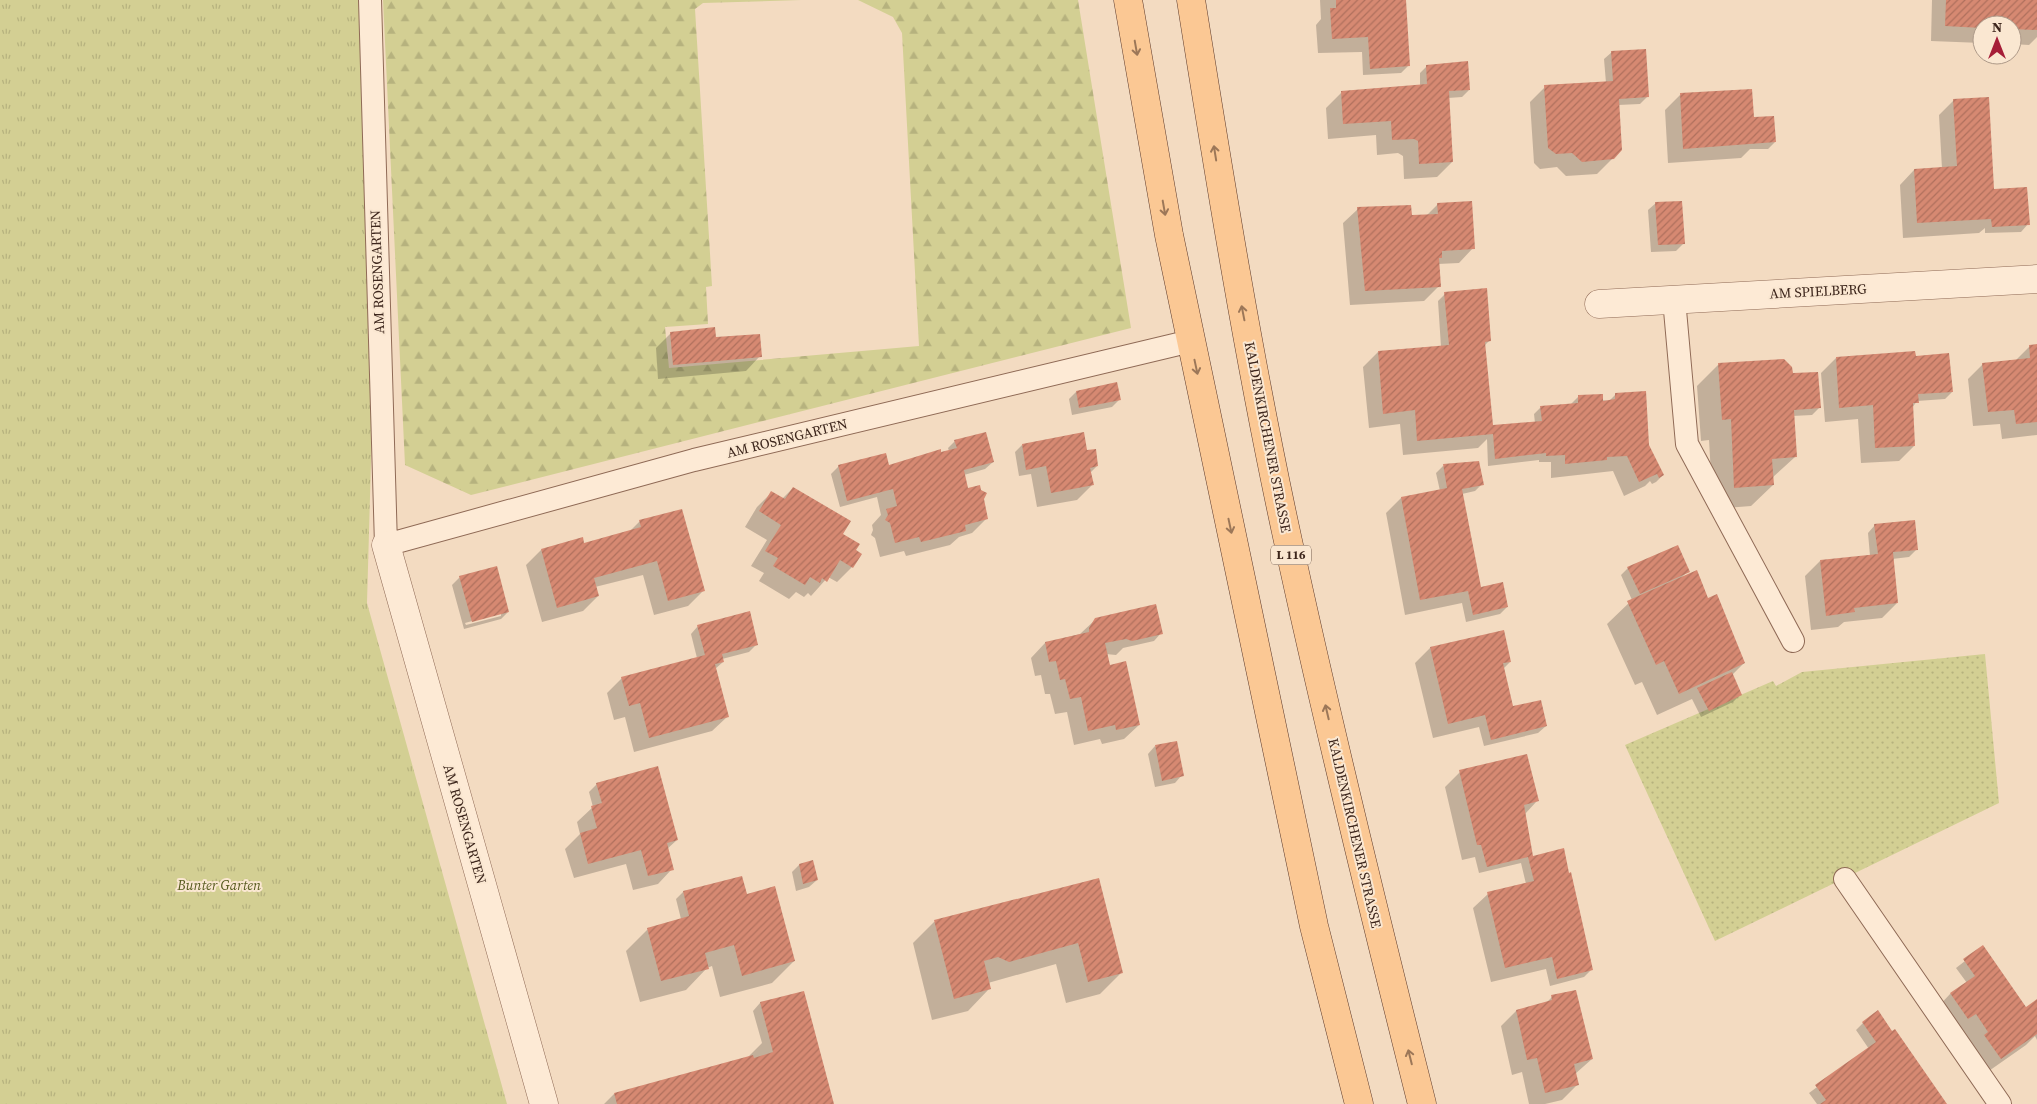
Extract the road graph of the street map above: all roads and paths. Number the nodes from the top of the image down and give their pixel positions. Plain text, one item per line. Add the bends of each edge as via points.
1 (370, 0) edge
2 (1128, 0) edge
3 (1191, 0) edge
4 (2037, 279) edge
5 (1674, 299) junction
6 (1599, 304) dead end
7 (1191, 340) junction
8 (386, 545) junction
9 (1793, 641) dead end
10 (1844, 879) dead end
11 (544, 1104) edge
12 (1359, 1104) edge
13 (1422, 1104) edge
14 (2000, 1104) edge

1 - 8 lane, AM ROSENGARTEN
2 -> 7 main road via 1168,235
13 -> 3 main road, KALDENKIRCHENER STRASSE / L 116 via 1364,874 1288,540 1229,237
4 - 5 street, AM SPIELBERG
5 - 6 street, AM SPIELBERG
5 - 9 lane via 1687,444
7 - 8 lane, AM ROSENGARTEN via 694,460
7 -> 12 main road via 1314,926
8 - 11 street, AM ROSENGARTEN
10 - 14 lane

